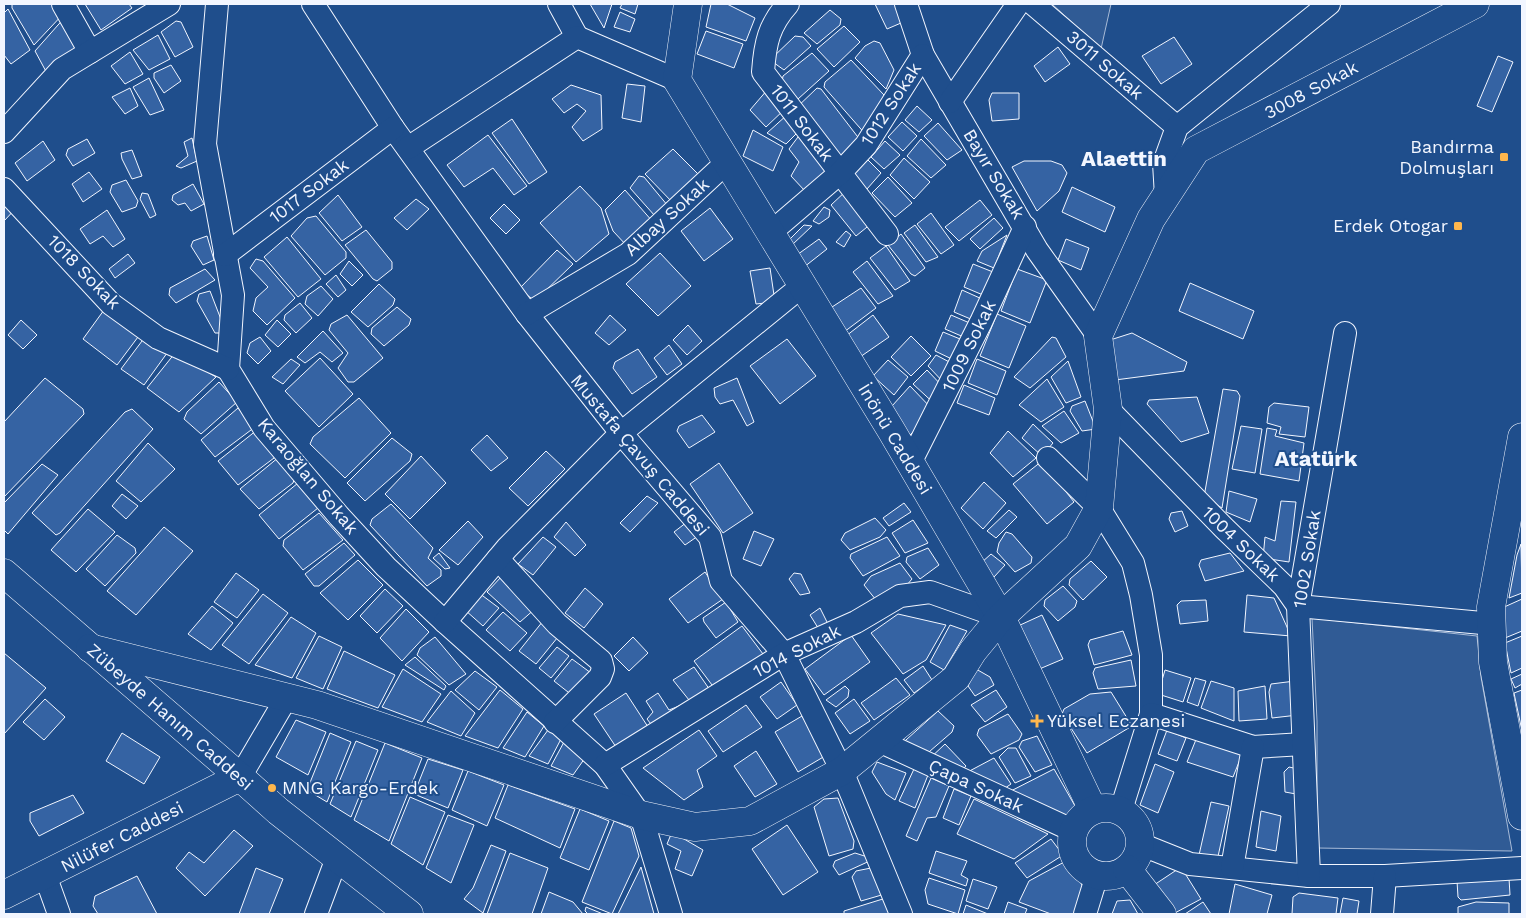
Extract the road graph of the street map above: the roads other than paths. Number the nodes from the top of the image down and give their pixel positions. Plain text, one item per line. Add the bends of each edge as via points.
1 (62, 4) edge
2 (169, 4) edge
3 (217, 4) edge
4 (313, 4) edge
5 (559, 4) edge
6 (688, 4) edge
7 (788, 4) edge
8 (906, 4) edge
9 (1018, 4) edge
10 (1033, 4) edge
11 (1329, 4) edge
12 (1475, 4) edge
13 (145, 10) edge
14 (577, 37) junction
15 (90, 52) junction
16 (923, 55) junction
17 (677, 80) junction
18 (950, 102) junction
19 (1177, 127) junction
20 (393, 128) junction
21 (4, 132) edge
22 (408, 148) junction
23 (727, 162) junction
24 (840, 173) junction
25 (4, 188) edge
26 (1166, 196) junction
27 (1025, 227) junction
28 (770, 233) junction
29 (887, 234) dead end
30 (225, 255) junction
31 (802, 286) junction
32 (526, 314) junction
33 (1344, 333) dead end
34 (1098, 336) junction
35 (228, 369) junction
36 (1108, 409) junction
37 (621, 433) junction
38 (1522, 437) edge
39 (1048, 458) dead end
40 (910, 463) junction
41 (1099, 508) junction
42 (498, 559) junction
43 (4, 573) edge
44 (1298, 606) junction
45 (1001, 618) junction
46 (444, 622) junction
47 (1493, 624) junction
48 (90, 648) junction
49 (784, 654) junction
50 (287, 697) junction
51 (1151, 714) junction
52 (555, 722) junction
53 (879, 741) junction
54 (1303, 744) junction
55 (1253, 747) junction
56 (605, 765) junction
57 (842, 771) junction
58 (240, 777) junction
59 (1093, 810) junction
60 (1121, 810) junction
61 (640, 813) junction
62 (1522, 816) edge
63 (1074, 831) junction
64 (1140, 844) junction
65 (337, 858) junction
66 (1232, 868) junction
67 (1522, 868) edge
68 (1127, 869) junction
69 (1097, 874) junction
70 (45, 876) junction
71 (1308, 876) junction
72 (1385, 876) junction
73 (4, 895) edge
74 (59, 914) edge
75 (316, 914) edge
76 (409, 914) edge
77 (671, 914) edge
78 (901, 914) edge
79 (1085, 914) edge
80 (1162, 914) edge
81 (1382, 914) edge

1 - 15 street
2 - 13 street
3 - 30 street via 205,144
4 - 20 street, Mustafa Çavuş Caddesi
5 - 14 street
6 - 17 main road
7 - 24 street, 1011 Sokak via 775,19 764,49 763,72
8 - 16 street, Bayır Sokak
9 - 18 street
10 - 19 street, 3011 Sokak
11 - 19 street
12 - 26 main road, 3008 Sokak via 1196,150
13 - 15 street
14 - 17 street
14 - 22 street
15 - 21 street via 62,69
16 - 18 street, Bayır Sokak
16 - 24 street, 1012 Sokak via 866,145
17 - 23 main road, İnönü Caddesi
18 - 27 street, Bayır Sokak
19 - 26 street via 1164,163
20 - 22 street, Mustafa Çavuş Caddesi
20 - 30 street, 1017 Sokak
22 - 32 street, Mustafa Çavuş Caddesi
23 - 28 main road, İnönü Caddesi
23 - 32 street, Albay Sokak via 628,254
24 - 28 street, 1012 Sokak
24 - 29 street, 1011 Sokak
25 - 35 street, 1018 Sokak via 111,304 158,338
26 - 34 main road, 3008 Sokak via 1151,218
27 - 34 street, Bayır Sokak via 1037,250
27 - 40 street, 1009 Sokak
28 - 31 main road, İnönü Caddesi
30 - 35 street via 233,295
31 - 37 street
31 - 40 main road, İnönü Caddesi
32 - 37 street, Mustafa Çavuş Caddesi
33 - 44 street, 1002 Sokak
34 - 36 main road
35 - 46 street, Karaoğlan Sokak via 264,428 338,516
36 - 41 main road
36 - 44 street, 1004 Sokak via 1284,586
37 - 42 street
37 - 49 street, Mustafa Çavuş Caddesi via 710,537 721,581
38 - 47 main road via 1491,607
39 - 41 street
40 - 45 main road, İnönü Caddesi
41 - 45 main road via 1078,546
41 - 51 street via 1133,563 1151,655
42 - 46 street
42 - 52 street via 557,624 601,661 600,677
43 - 48 main road, Zübeyde Hanım Caddesi
44 - 47 street
44 - 54 street, 1002 Sokak
45 - 49 street, 1014 Sokak via 930,592 900,596 856,622
45 - 53 main road via 973,651 956,678
45 - 59 main road, İnönü Caddesi
46 - 52 street, Karaoğlan Sokak
47 - 62 main road via 1493,662
48 - 50 main road
48 - 58 main road, Zübeyde Hanım Caddesi
49 - 56 street, 1014 Sokak
49 - 57 street, Mustafa Çavuş Caddesi
50 - 58 street
50 - 61 main road
51 - 55 street
51 - 60 street
52 - 56 street, Karaoğlan Sokak
53 - 57 main road
53 - 63 street, Çapa Sokak
54 - 55 street
54 - 71 street, 1002 Sokak
55 - 66 street
56 - 61 street, Karaoğlan Sokak
57 - 61 main road via 750,822 695,827
57 - 78 street, Mustafa Çavuş Caddesi
58 - 65 main road, Zübeyde Hanım Caddesi
58 - 70 main road, Nilüfer Caddesi
59 - 60 main road
59 - 63 main road via 1085,815
60 - 64 main road via 1136,824
61 - 77 street, Karaoğlan Sokak
63 - 69 main road via 1074,853 1087,870
64 - 66 street via 1190,864
64 - 68 main road via 1134,862
65 - 75 street
65 - 76 main road, Zübeyde Hanım Caddesi
66 - 71 street
67 - 72 street
68 - 69 main road via 1118,874
68 - 80 main road
69 - 79 street
70 - 73 main road, Nilüfer Caddesi
70 - 74 street
71 - 72 street
72 - 81 street

